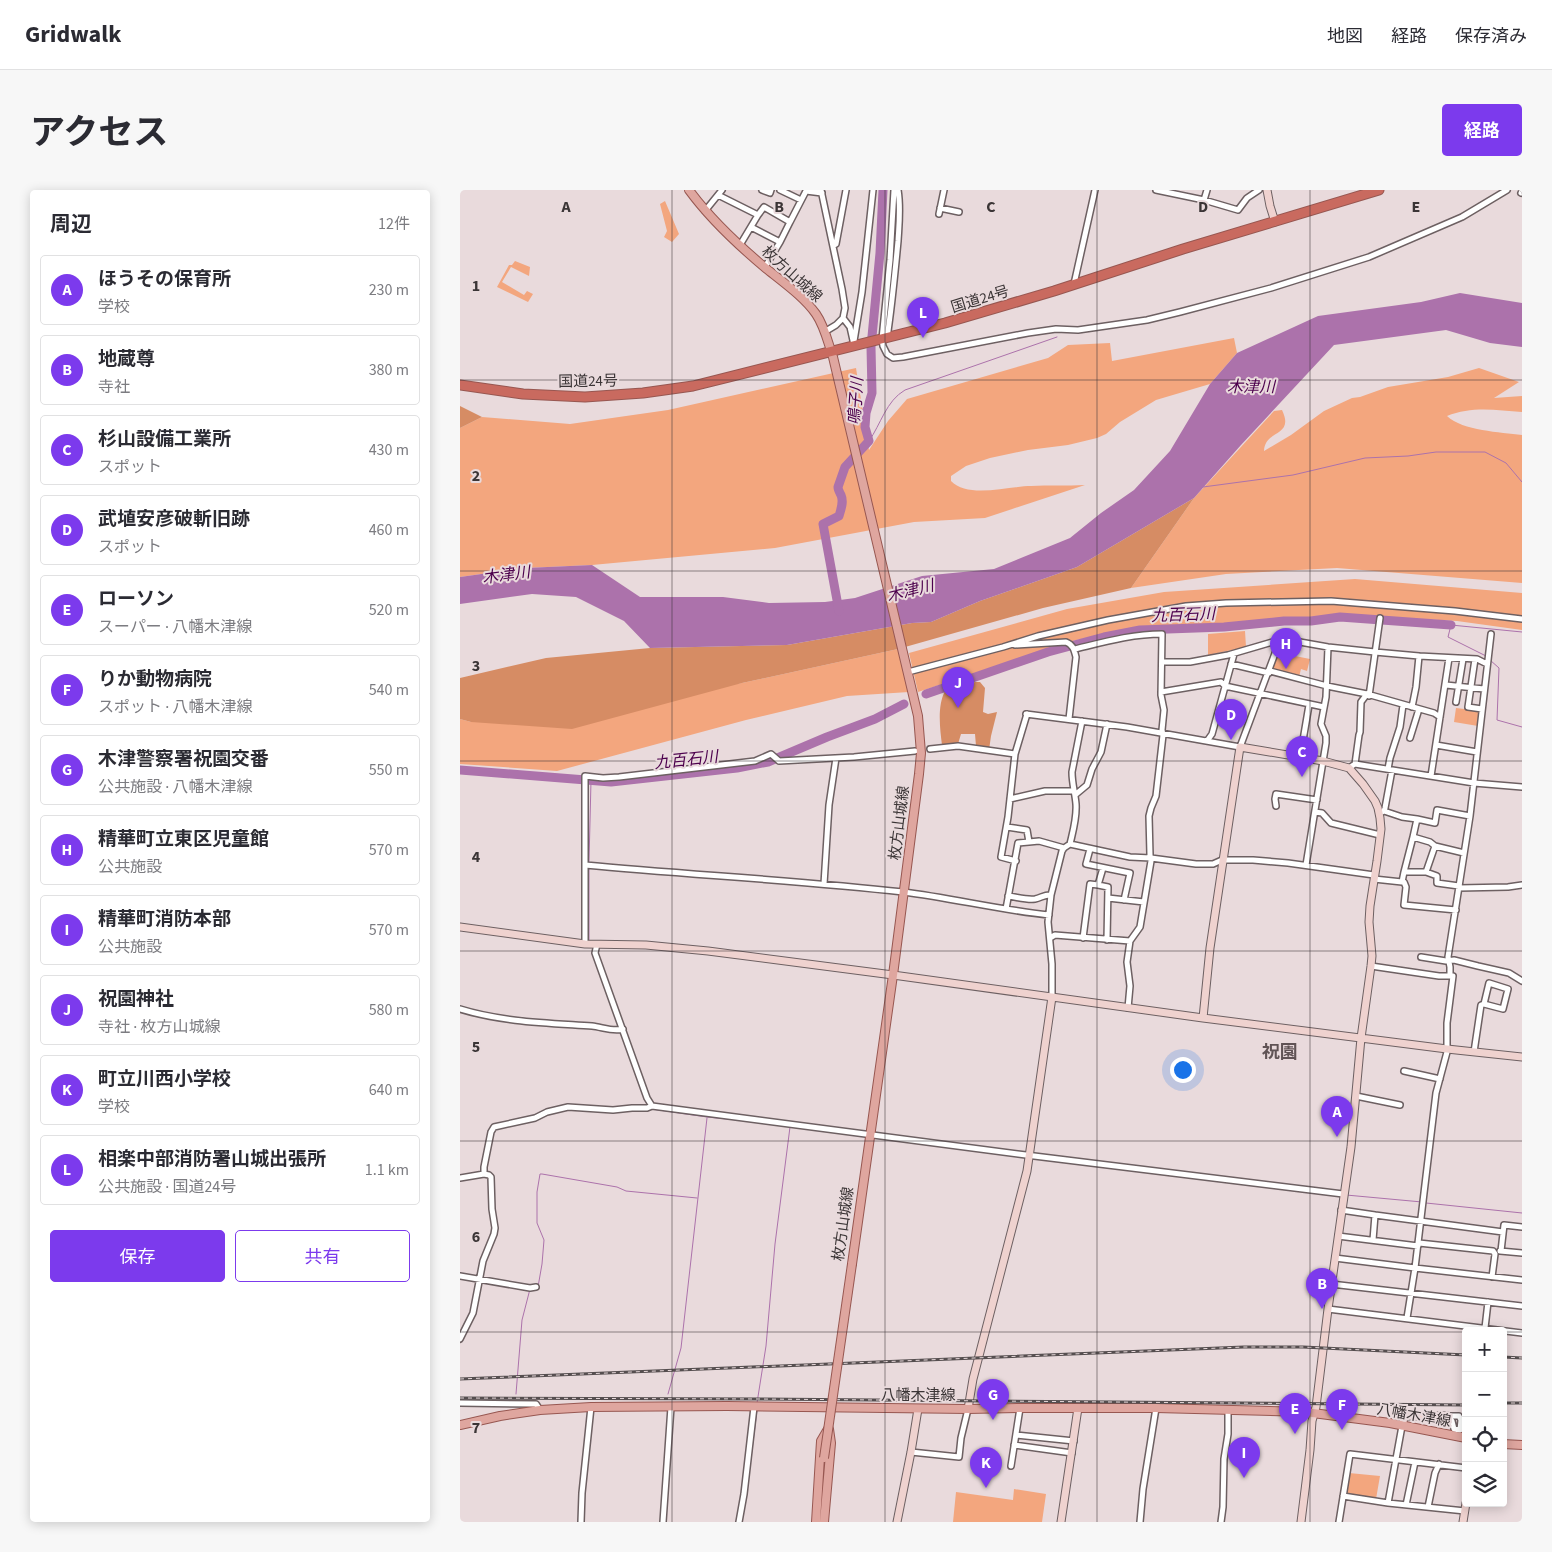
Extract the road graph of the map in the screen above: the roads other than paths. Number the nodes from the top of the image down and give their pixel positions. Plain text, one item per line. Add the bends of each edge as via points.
1 (689, 190) edge
2 (762, 190) edge
3 (772, 190) edge
4 (780, 190) edge
5 (846, 190) edge
6 (873, 190) edge
7 (894, 190) edge
8 (944, 190) edge
9 (1095, 190) edge
10 (1156, 190) edge
11 (1207, 190) edge
12 (1259, 190) edge
13 (1267, 190) edge
14 (1376, 190) edge
15 (1507, 190) edge
16 (899, 191) edge
17 (720, 192) edge
18 (821, 192) edge
19 (801, 200) junction
20 (1204, 200) junction
21 (940, 208) junction
22 (705, 211) junction
23 (960, 212) dead end
24 (939, 214) dead end
25 (758, 215) junction
26 (790, 222) junction
27 (1275, 222) junction
28 (751, 227) junction
29 (780, 242) junction
30 (740, 245) junction
31 (833, 246) junction
32 (765, 267) junction
33 (1074, 284) junction
34 (843, 318) junction
35 (826, 332) junction
36 (884, 338) junction
37 (855, 344) junction
38 (832, 354) junction
39 (460, 385) edge
40 (1380, 618) dead end
41 (1522, 619) edge
42 (1491, 634) dead end
43 (1280, 640) junction
44 (1012, 644) junction
45 (1328, 647) junction
46 (1074, 649) junction
47 (1376, 652) junction
48 (1234, 654) junction
49 (1419, 656) junction
50 (1449, 658) junction
51 (1463, 658) junction
52 (1475, 659) junction
53 (1162, 662) junction
54 (1231, 664) junction
55 (1487, 664) junction
56 (908, 670) junction
57 (1269, 672) junction
58 (1446, 685) junction
59 (1225, 686) junction
60 (1327, 686) junction
61 (1458, 686) junction
62 (1471, 688) junction
63 (1484, 690) junction
64 (1162, 692) junction
65 (1261, 694) junction
66 (1368, 695) junction
67 (1456, 702) dead end
68 (1309, 704) junction
69 (1403, 705) junction
70 (1412, 707) junction
71 (1324, 708) junction
72 (1419, 709) junction
73 (1482, 709) junction
74 (1440, 717) junction
75 (1069, 719) junction
76 (1082, 721) junction
77 (1107, 724) junction
78 (1163, 733) junction
79 (1410, 738) dead end
80 (1207, 741) junction
81 (1436, 745) junction
82 (1240, 747) junction
83 (930, 749) dead end
84 (915, 751) dead end
85 (1477, 752) junction
86 (1015, 754) junction
87 (836, 758) junction
88 (1300, 758) junction
89 (1324, 761) junction
90 (1352, 766) junction
91 (1390, 770) junction
92 (1430, 776) junction
93 (1474, 783) junction
94 (1522, 787) edge
95 (1074, 793) junction
96 (1010, 799) junction
97 (1317, 800) junction
98 (1276, 806) dead end
99 (1316, 812) junction
100 (1382, 812) junction
101 (1470, 816) junction
102 (1417, 819) junction
103 (1007, 827) junction
104 (1380, 835) junction
105 (1413, 837) junction
106 (1029, 842) junction
107 (1070, 844) junction
108 (1435, 846) junction
109 (1064, 848) junction
110 (1090, 849) junction
111 (1464, 853) junction
112 (1151, 858) junction
113 (1222, 860) junction
114 (1016, 861) junction
115 (585, 865) junction
116 (1306, 865) junction
117 (1103, 868) junction
118 (1404, 872) junction
119 (1426, 872) junction
120 (1374, 877) junction
121 (1402, 882) junction
122 (824, 884) junction
123 (1522, 885) edge
124 (1098, 886) junction
125 (1459, 887) junction
126 (904, 892) junction
127 (1051, 895) junction
128 (1008, 896) junction
129 (1108, 898) junction
130 (1124, 900) junction
131 (1144, 902) junction
132 (1006, 909) junction
133 (1456, 910) junction
134 (1049, 915) junction
135 (460, 928) edge
136 (1050, 938) junction
137 (1083, 938) junction
138 (1107, 940) junction
139 (1130, 942) junction
140 (585, 944) junction
141 (597, 944) junction
142 (1421, 957) dead end
143 (1449, 961) junction
144 (1371, 966) junction
145 (893, 975) junction
146 (1450, 976) junction
147 (1522, 981) edge
148 (1052, 997) junction
149 (1484, 1004) junction
150 (1128, 1008) junction
151 (460, 1009) edge
152 (1203, 1018) junction
153 (623, 1029) junction
154 (1361, 1038) junction
155 (1446, 1049) junction
156 (1474, 1052) junction
157 (1522, 1057) edge
158 (1404, 1071) dead end
159 (1440, 1079) junction
160 (1356, 1096) junction
161 (1400, 1105) dead end
162 (652, 1106) junction
163 (870, 1135) junction
164 (1030, 1155) junction
165 (484, 1174) junction
166 (460, 1178) edge
167 (1343, 1194) junction
168 (1341, 1210) junction
169 (1375, 1215) junction
170 (1421, 1220) junction
171 (1522, 1227) edge
172 (1503, 1232) junction
173 (1338, 1236) junction
174 (1373, 1240) junction
175 (1419, 1244) junction
176 (1501, 1251) junction
177 (1522, 1253) edge
178 (1495, 1254) junction
179 (1335, 1258) junction
180 (1415, 1268) junction
181 (460, 1276) edge
182 (1492, 1277) junction
183 (479, 1280) junction
184 (1522, 1280) edge
185 (1331, 1284) junction
186 (536, 1287) dead end
187 (1411, 1293) junction
188 (1488, 1302) junction
189 (1522, 1306) edge
190 (1328, 1309) junction
191 (1407, 1318) junction
192 (1477, 1327) edge
193 (1485, 1327) edge
194 (1507, 1331) edge
195 (1522, 1333) edge
196 (460, 1339) edge
197 (460, 1404) edge
198 (590, 1407) junction
199 (671, 1407) junction
200 (754, 1407) junction
201 (832, 1408) junction
202 (1020, 1408) junction
203 (1078, 1408) junction
204 (1156, 1408) junction
205 (918, 1409) junction
206 (968, 1409) junction
207 (540, 1410) junction
208 (1228, 1410) junction
209 (1313, 1413) junction
210 (1449, 1418) junction
211 (460, 1425) edge
212 (1402, 1426) junction
213 (829, 1427) junction
214 (1016, 1435) junction
215 (1462, 1437) edge
216 (1074, 1441) junction
217 (1507, 1444) edge
218 (1014, 1445) junction
219 (1522, 1445) edge
220 (911, 1452) junction
221 (1072, 1453) junction
222 (1396, 1460) junction
223 (1415, 1462) junction
224 (1439, 1464) junction
225 (1011, 1466) dead end
226 (1462, 1467) edge
227 (1343, 1496) junction
228 (1388, 1503) junction
229 (1406, 1505) junction
230 (1428, 1507) junction
231 (1462, 1507) edge
232 (1466, 1507) edge
233 (581, 1522) edge
234 (663, 1522) edge
235 (739, 1522) edge
236 (816, 1522) edge
237 (820, 1522) edge
238 (824, 1522) edge
239 (897, 1522) edge
240 (1061, 1522) edge
241 (1140, 1522) edge
242 (1221, 1522) edge
243 (1301, 1522) edge
244 (1339, 1522) edge
245 (1463, 1522) edge

1 - 22 main road, 枚方山城線
2 - 3 street via 770,193
4 - 19 street
5 - 31 street
6 - 37 street
7 - 36 street
8 - 21 street
9 - 33 street
10 - 20 street
11 - 20 street
12 - 20 street via 1238,210
13 - 27 street
14 - 27 highway, 国道24号
15 - 36 street via 1462,217 1369,257 1271,288 1147,320 1028,333 893,358 883,346
16 - 36 street via 894,298
17 - 22 street
17 - 25 street
18 - 19 street via 806,191
18 - 31 street
19 - 26 street
21 - 23 street
21 - 24 street
22 - 30 main road, 枚方山城線
25 - 26 street via 764,207
25 - 28 street
26 - 29 street
27 - 33 highway, 国道24号
28 - 29 street
28 - 30 street
29 - 32 street
30 - 32 main road, 枚方山城線
31 - 34 street via 845,308
32 - 35 main road, 枚方山城線 via 816,314
33 - 36 highway, 国道24号
34 - 35 street
34 - 37 street via 850,327
35 - 38 main road, 枚方山城線
36 - 37 highway, 国道24号
37 - 38 highway, 国道24号
38 - 39 highway, 国道24号 via 693,386 643,393 585,397 523,394
38 - 56 main road, 枚方山城線
40 - 47 street
41 - 44 street via 1330,601 1226,603 1186,606 1118,618
42 - 55 street
43 - 45 street
43 - 48 street
43 - 57 street
44 - 46 street via 1066,642
44 - 56 street
45 - 47 street
45 - 60 street
46 - 53 street via 1136,635 1162,634
46 - 75 street
47 - 49 street
47 - 66 street
48 - 53 street via 1190,662
48 - 54 street
49 - 50 street
49 - 70 street
50 - 51 street
50 - 58 street
51 - 52 street
51 - 61 street
52 - 55 street
52 - 62 street
53 - 64 street
54 - 57 street
54 - 59 street
55 - 63 street
56 - 126 main road, 枚方山城線 via 918,716 921,753
57 - 60 street
57 - 65 street
58 - 61 street
58 - 74 street
59 - 64 street via 1221,682
59 - 65 street
59 - 80 street via 1212,734
60 - 66 street
60 - 71 street
61 - 62 street
61 - 67 street
62 - 63 street
62 - 73 street via 1468,707
63 - 73 street
64 - 78 street
65 - 68 street
65 - 82 street
66 - 69 street
66 - 90 street via 1361,702 1360,732
68 - 71 street
68 - 88 street
69 - 70 street
69 - 91 street
70 - 72 street
71 - 89 street via 1321,724 1326,736
72 - 74 street
72 - 79 street
73 - 85 street
74 - 81 street
75 - 76 street
75 - 86 street via 1027,714
76 - 77 street
76 - 95 street via 1072,772
77 - 78 street
77 - 95 street via 1101,752 1087,785
78 - 80 street
78 - 112 street via 1156,796 1149,816
80 - 82 street
81 - 85 street
81 - 92 street
82 - 88 street
82 - 113 street
83 - 86 street via 958,746
84 - 87 street
85 - 93 street
86 - 96 street
87 - 115 street via 778,761 771,754 756,761 619,778 585,776
87 - 122 street via 829,805
88 - 89 street
89 - 90 street
89 - 97 street
90 - 91 street
90 - 100 street
91 - 92 street
91 - 100 street
92 - 93 street
93 - 94 street
93 - 101 street
95 - 96 street via 1045,791
95 - 107 street via 1076,819
96 - 103 street
97 - 98 street via 1276,794
97 - 99 street
99 - 104 street via 1322,813 1331,823
99 - 116 street
100 - 102 street
100 - 104 street
101 - 102 street via 1437,810 1435,823
101 - 111 street
102 - 105 street
103 - 106 street via 1027,830
103 - 114 street via 1001,857
104 - 120 street
105 - 108 street
105 - 118 street
106 - 109 street via 1039,841
106 - 114 street via 1018,843
107 - 109 street
107 - 110 street
108 - 111 street
108 - 119 street
109 - 127 street
110 - 112 street
110 - 117 street via 1086,864
111 - 125 street
112 - 113 street via 1196,864 1213,864
112 - 131 street
113 - 116 street
113 - 152 street
114 - 128 street
115 - 122 street
115 - 140 street
116 - 120 street
117 - 124 street
117 - 130 street via 1130,873
118 - 119 street
118 - 121 street
119 - 125 street via 1438,876 1437,883
120 - 121 street
120 - 144 street via 1369,922
121 - 133 street via 1406,887 1404,905
122 - 126 street
123 - 125 street
124 - 129 street via 1108,887
124 - 137 street via 1090,884
125 - 133 street
126 - 132 street
126 - 145 main road, 枚方山城線
127 - 128 street via 1036,899
127 - 134 street
128 - 132 street
129 - 130 street
129 - 138 street
130 - 131 street
131 - 139 street via 1140,927
132 - 134 street
133 - 143 street
134 - 136 street
135 - 140 street
136 - 137 street via 1055,935
136 - 148 street
137 - 138 street
138 - 139 street
139 - 150 street
140 - 141 street
141 - 145 street via 646,945
141 - 153 street via 595,953
142 - 143 street
143 - 146 street
143 - 147 street via 1500,971
144 - 146 street
144 - 154 street
145 - 148 street
145 - 163 main road, 枚方山城線
146 - 155 street via 1453,976
148 - 150 street
148 - 164 street
149 - 149 street via 1503,1009 1508,989 1489,984
149 - 156 street via 1481,1005
150 - 152 street
151 - 153 street via 508,1019 617,1031
152 - 154 street
153 - 162 street
154 - 155 street
154 - 160 street
155 - 156 street
155 - 159 street
156 - 157 street
158 - 159 street
159 - 170 street
160 - 161 street
160 - 167 street
162 - 163 street
162 - 165 street via 613,1110 568,1107 494,1127
163 - 164 street
163 - 237 main road, 枚方山城線, bridge via 824,1458
164 - 167 street
164 - 206 street
165 - 166 street
165 - 183 street via 491,1178 495,1228
167 - 168 street
168 - 169 street
168 - 173 street
169 - 170 street
169 - 174 street
170 - 172 street
170 - 175 street
171 - 172 street via 1504,1225
172 - 176 street
173 - 174 street
173 - 179 street
174 - 175 street
175 - 178 street via 1492,1251
175 - 180 street
176 - 177 street
176 - 178 street
178 - 182 street
179 - 180 street
179 - 185 street
180 - 182 street
180 - 187 street
181 - 183 street
182 - 184 street
183 - 186 street
183 - 196 street via 473,1313
185 - 187 street
185 - 190 street
187 - 188 street
187 - 191 street
188 - 189 street
188 - 193 street
190 - 191 street
190 - 209 street
191 - 192 street
194 - 195 street
197 - 207 street via 536,1404
198 - 199 main road, 八幡木津線
198 - 207 main road, 八幡木津線
198 - 233 street
199 - 200 main road, 八幡木津線
199 - 234 street
200 - 201 main road, 八幡木津線
200 - 235 street
201 - 205 main road, 八幡木津線
201 - 213 main road
202 - 203 main road, 八幡木津線
202 - 206 main road, 八幡木津線
202 - 214 street
203 - 204 main road, 八幡木津線
203 - 216 street
204 - 208 main road, 八幡木津線
204 - 241 street
205 - 206 main road, 八幡木津線
205 - 220 street
206 - 220 street via 959,1457
207 - 211 main road, 八幡木津線
208 - 209 main road, 八幡木津線
208 - 242 street
209 - 212 main road, 八幡木津線
209 - 243 street
210 - 210 street via 1459,1416 1460,1430 1454,1429
210 - 212 street via 1407,1416
212 - 215 main road, 八幡木津線
212 - 222 street
213 - 236 main road via 821,1441
213 - 238 main road via 831,1443
214 - 216 street
214 - 218 street
216 - 221 street
217 - 219 main road
218 - 221 street
218 - 225 street
220 - 239 street
221 - 240 street
222 - 223 street
222 - 227 street via 1350,1454
222 - 228 street
223 - 224 street
223 - 229 street
224 - 226 street
224 - 230 street
227 - 228 street
227 - 244 street
228 - 229 street
229 - 230 street
230 - 231 street
232 - 245 street

